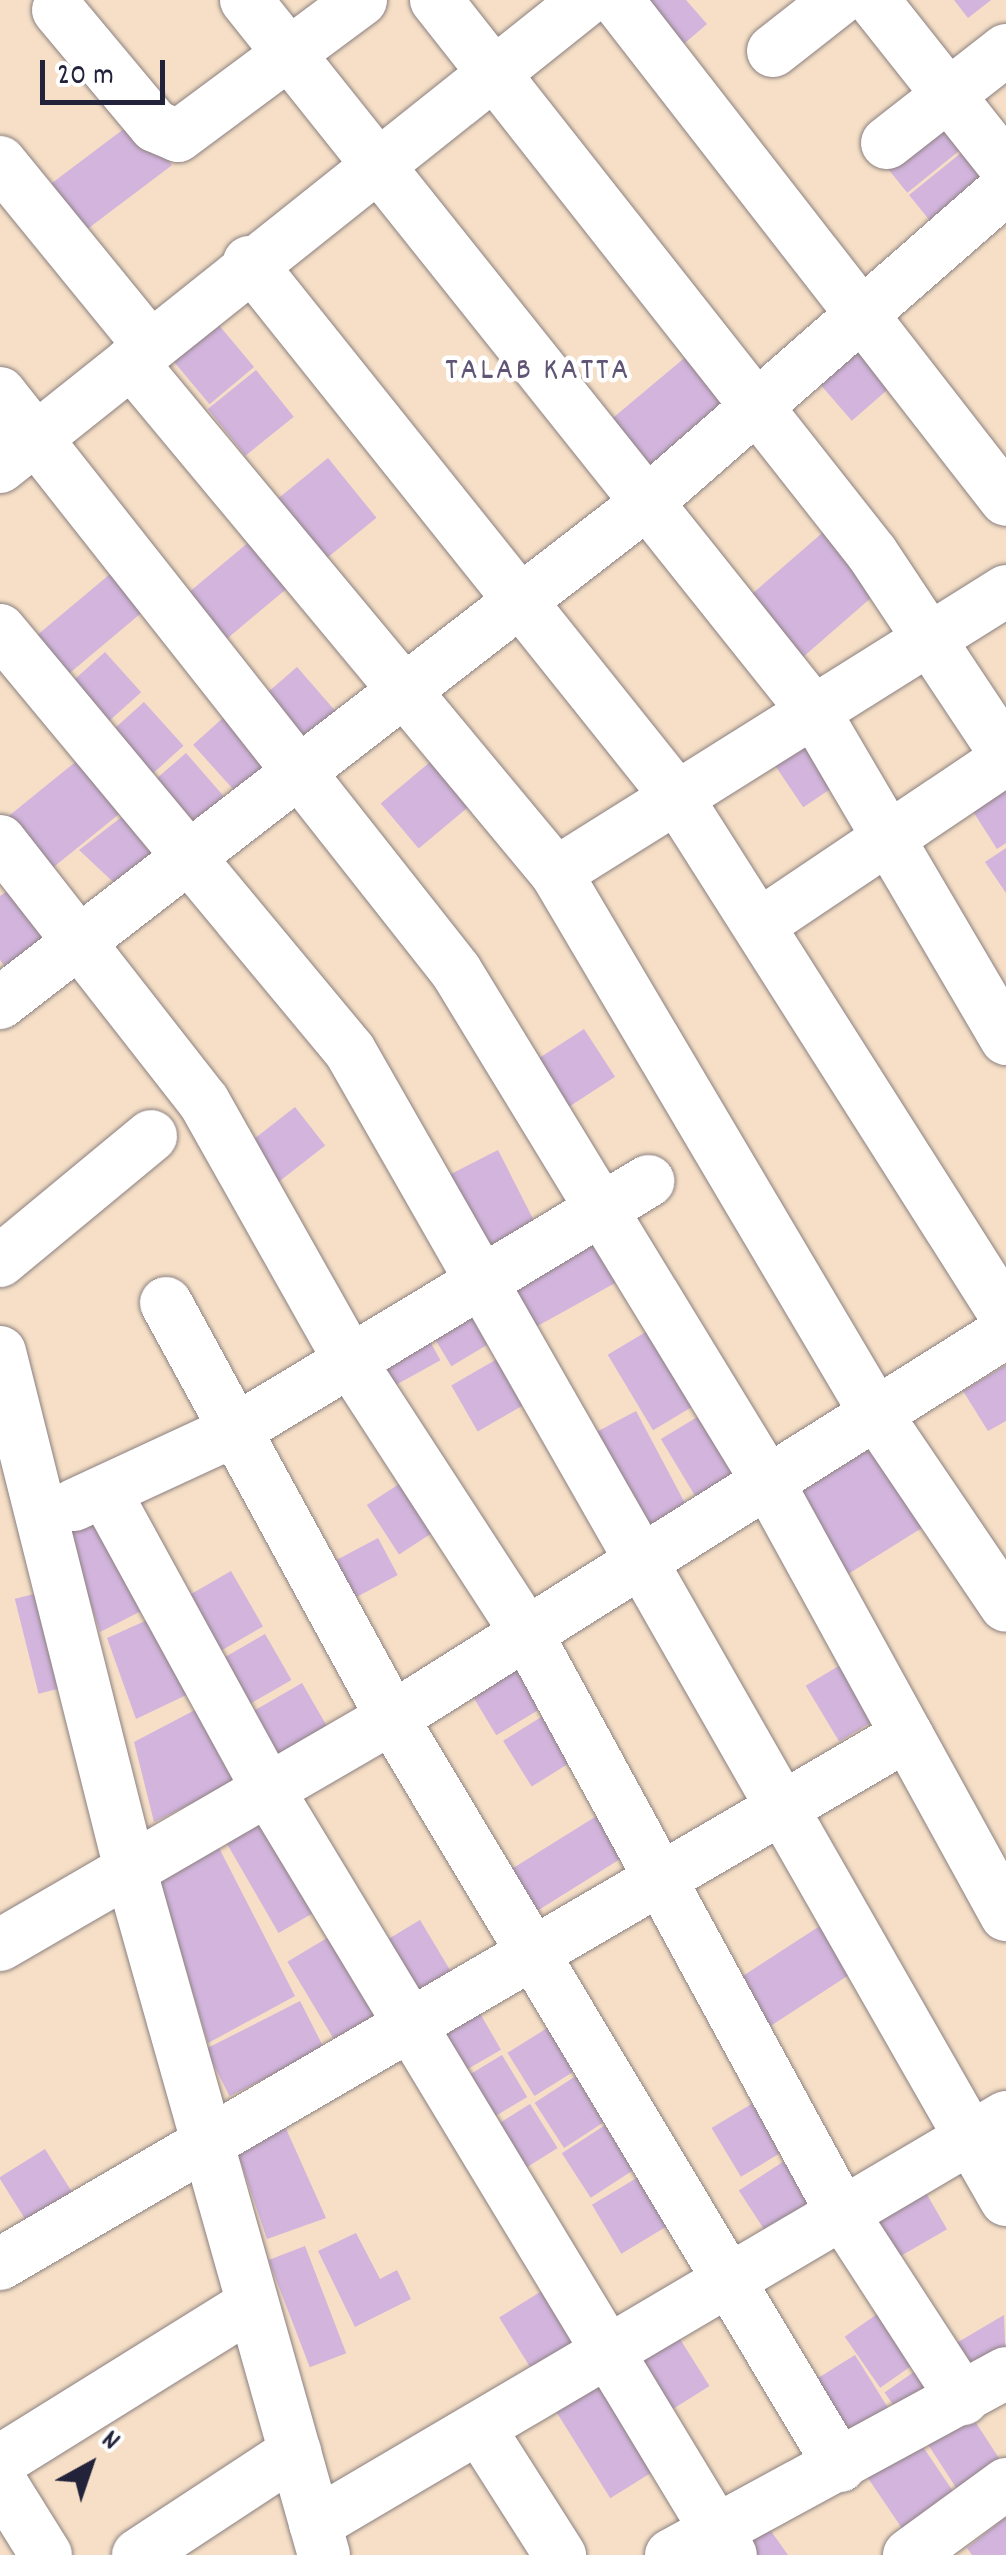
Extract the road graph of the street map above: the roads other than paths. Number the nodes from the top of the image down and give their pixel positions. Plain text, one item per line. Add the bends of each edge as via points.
1 (246, 0) edge
2 (361, 0) edge
3 (436, 0) edge
4 (586, 0) edge
5 (617, 0) edge
6 (838, 0) edge
7 (872, 0) edge
8 (58, 10) dead end
9 (1006, 50) edge
10 (290, 51) junction
11 (773, 51) dead end
12 (498, 69) junction
13 (949, 94) junction
14 (887, 144) dead end
15 (0, 162) edge
16 (378, 162) junction
17 (1006, 168) edge
18 (1006, 188) edge
19 (249, 262) junction
20 (862, 307) junction
21 (140, 354) junction
22 (0, 393) edge
23 (752, 405) junction
24 (18, 453) edge
25 (1006, 500) edge
26 (644, 506) junction
27 (1006, 591) edge
28 (516, 605) junction
29 (0, 630) edge
30 (932, 636) junction
31 (406, 690) junction
32 (815, 713) junction
33 (1006, 757) edge
34 (299, 773) junction
35 (674, 793) junction
36 (896, 840) junction
37 (0, 841) edge
38 (187, 859) junction
39 (556, 874) junction
40 (762, 923) junction
41 (80, 942) junction
42 (0, 1004) edge
43 (1006, 1039) edge
44 (151, 1136) dead end
45 (648, 1181) dead end
46 (600, 1208) junction
47 (0, 1262) edge
48 (479, 1280) junction
49 (166, 1303) dead end
50 (1006, 1316) edge
51 (1006, 1332) edge
52 (0, 1352) edge
53 (348, 1358) junction
54 (874, 1410) junction
55 (6, 1413) edge
56 (234, 1431) junction
57 (769, 1484) junction
58 (105, 1492) junction
59 (40, 1518) junction
60 (640, 1565) junction
61 (1006, 1606) edge
62 (527, 1634) junction
63 (392, 1718) junction
64 (907, 1735) junction
65 (267, 1788) junction
66 (779, 1808) junction
67 (129, 1864) junction
68 (656, 1878) junction
69 (1006, 1915) edge
70 (0, 1945) edge
71 (530, 1951) junction
72 (406, 2022) junction
73 (988, 2128) edge
74 (204, 2137) junction
75 (1006, 2200) edge
76 (842, 2213) junction
77 (8, 2241) edge
78 (734, 2277) junction
79 (252, 2304) junction
80 (604, 2354) junction
81 (985, 2386) edge
82 (479, 2428) junction
83 (295, 2452) junction
84 (0, 2461) edge
85 (840, 2466) junction
86 (0, 2482) edge
87 (1006, 2484) edge
88 (320, 2539) edge
89 (706, 2547) edge
90 (46, 2555) edge
91 (138, 2555) edge
92 (560, 2555) edge
93 (909, 2555) edge

1 - 10 street
2 - 10 street
3 - 12 street
4 - 12 street
5 - 20 street
6 - 11 street
7 - 13 street
8 - 10 street via 155,126 178,136
9 - 13 street
10 - 16 street
12 - 16 street
12 - 23 street
13 - 14 street
13 - 17 street
15 - 21 street
16 - 19 street
16 - 26 street
18 - 20 street
19 - 21 street
19 - 28 street
20 - 23 street
20 - 25 street
21 - 24 street
21 - 31 street
22 - 24 street
23 - 26 street
23 - 30 street
24 - 34 street
26 - 28 street
26 - 32 street
27 - 30 street
28 - 31 street
28 - 35 street
29 - 38 street
30 - 32 street
30 - 33 street
31 - 34 street
31 - 39 street
32 - 35 street
32 - 36 street
33 - 36 street
34 - 38 street
34 - 46 street via 456,971
35 - 39 street
35 - 40 street
36 - 40 street
36 - 43 street
37 - 41 street
38 - 41 street
38 - 48 street via 350,1051
39 - 54 street
40 - 50 street
41 - 42 street
41 - 53 street via 204,1102
44 - 47 street
45 - 46 street
46 - 48 street
46 - 57 street
48 - 53 street
48 - 60 street
49 - 56 street
51 - 54 street
52 - 55 street
53 - 56 street
53 - 62 street
54 - 57 street
54 - 61 street
55 - 59 street
56 - 58 street
56 - 63 street
57 - 60 street
57 - 64 street
58 - 59 street
58 - 65 street
59 - 67 street
60 - 62 street
60 - 66 street
62 - 63 street
62 - 68 street
63 - 65 street
63 - 71 street
64 - 66 street
64 - 69 street
65 - 67 street
65 - 72 street
66 - 68 street
66 - 73 street
67 - 70 street
67 - 74 street
68 - 71 street
68 - 76 street
71 - 72 street
71 - 78 street
72 - 74 street
72 - 80 street
73 - 75 street
73 - 76 street
74 - 77 street
74 - 79 street
76 - 78 street
76 - 81 street
78 - 80 street
78 - 85 street
79 - 83 street
79 - 84 street
80 - 82 street
80 - 89 street
81 - 85 street
82 - 88 street
82 - 92 street
83 - 88 street
83 - 91 street
85 - 89 street
86 - 90 street
87 - 93 street

